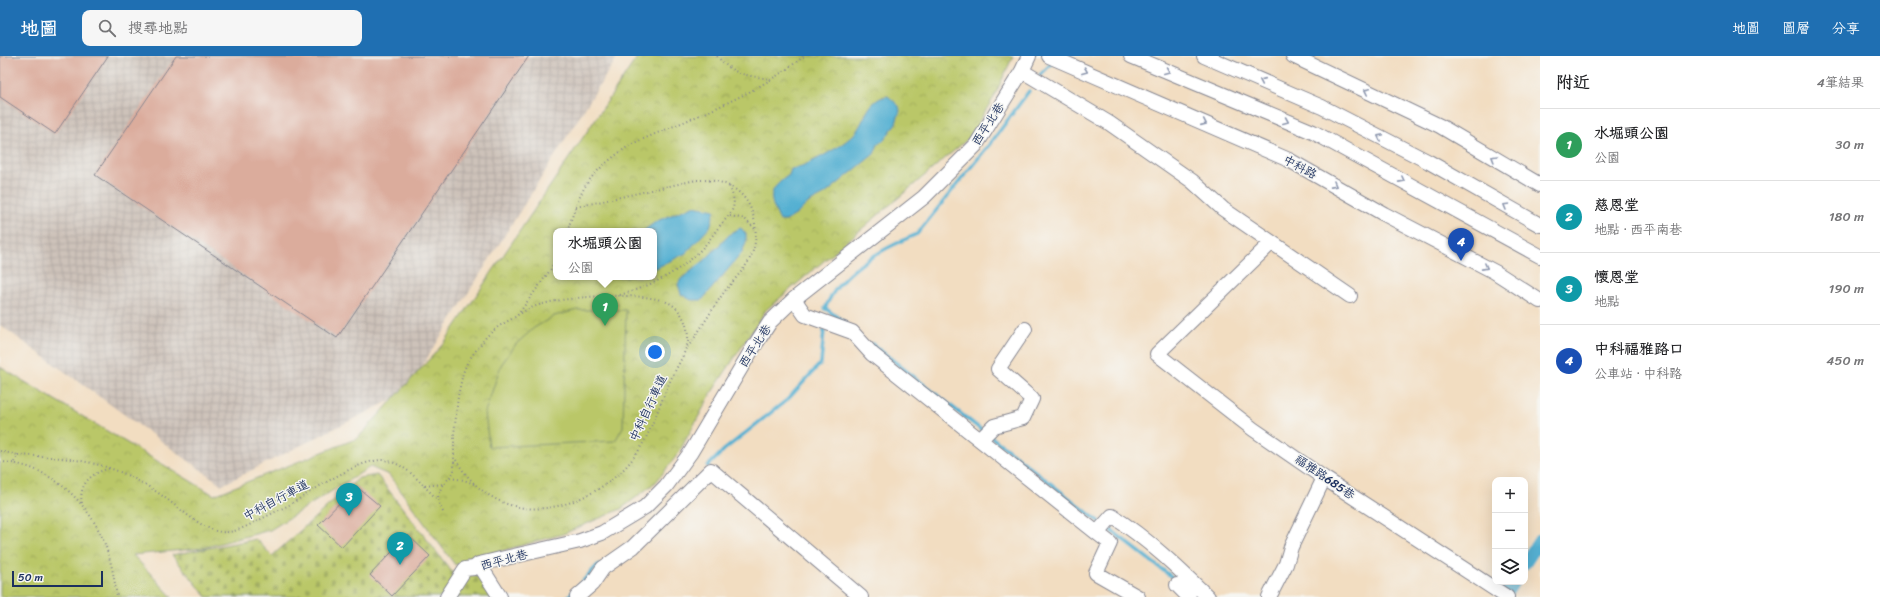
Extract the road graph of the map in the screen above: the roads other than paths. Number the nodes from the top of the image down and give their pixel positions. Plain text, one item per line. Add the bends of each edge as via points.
1 (1029, 56) edge
2 (1049, 56) edge
3 (1131, 56) edge
4 (1204, 56) edge
5 (1293, 56) edge
6 (1022, 71) junction
7 (1540, 185) edge
8 (1540, 226) edge
9 (1271, 243) junction
10 (1540, 256) edge
11 (1350, 296) dead end
12 (794, 299) junction
13 (1540, 301) edge
14 (1025, 330) dead end
15 (981, 439) junction
16 (1324, 478) junction
17 (1097, 533) junction
18 (479, 564) junction
19 (1177, 585) dead end
20 (1503, 594) edge
21 (446, 597) edge
22 (500, 597) edge
23 (577, 597) edge
24 (861, 597) edge
25 (1138, 597) edge
26 (1189, 597) edge
27 (1208, 597) edge
28 (1269, 597) edge

1 - 6 street, 西平北巷
2 -> 13 street, 中科路 via 1289,160 1384,214 1495,272
3 -> 10 street via 1313,132
8 -> 4 street via 1429,162 1322,107
7 -> 5 street via 1440,126
6 - 9 street via 1115,127 1192,181 1223,209
6 - 12 street, 西平北巷 via 976,145 924,197
9 - 11 street
9 - 16 street, 福雅路685巷 via 1157,354 1253,429
12 - 15 street via 806,315 852,332 872,354
12 - 18 street, 西平北巷 via 770,322 750,351 691,452 666,486 645,507 602,533 580,541
14 - 15 street via 998,370 1032,399 1023,418 994,426
15 - 17 street
16 - 20 street, 福雅路685巷
16 - 28 street
17 - 25 street via 1110,543 1096,573
17 - 27 street via 1112,516 1158,549
18 - 21 street, 西平北巷 via 474,568 465,569
18 - 22 street
19 - 26 street
23 - 24 street via 592,584 603,568 633,547 711,470

